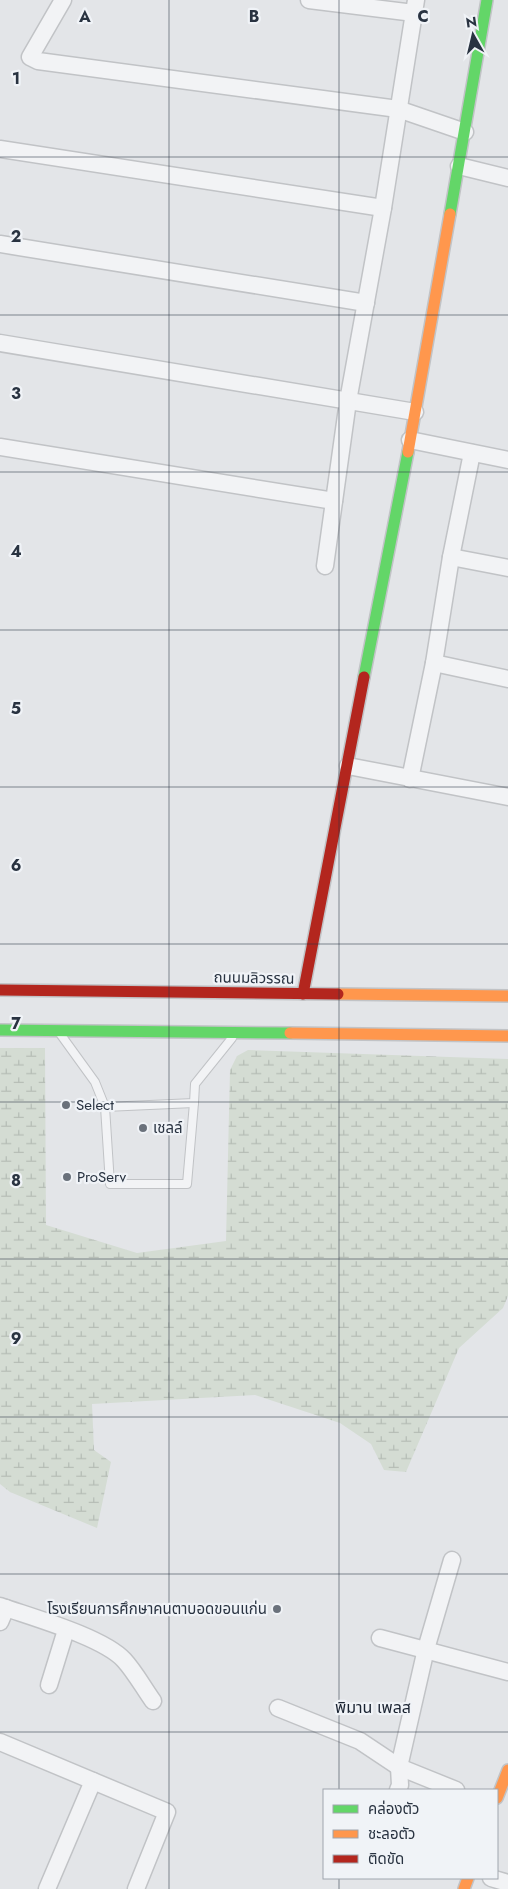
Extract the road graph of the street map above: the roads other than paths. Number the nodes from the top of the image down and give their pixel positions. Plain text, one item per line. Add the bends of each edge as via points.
1 (63, 0) edge
2 (310, 0) edge
3 (487, 0) edge
4 (415, 6) edge
5 (398, 109) junction
6 (465, 132) junction
7 (0, 149) edge
8 (459, 166) junction
9 (508, 178) edge
10 (383, 208) junction
11 (0, 244) edge
12 (366, 303) junction
13 (0, 343) edge
14 (348, 401) junction
15 (414, 412) junction
16 (410, 440) junction
17 (0, 447) edge
18 (472, 453) junction
19 (508, 460) edge
20 (334, 500) junction
21 (451, 557) junction
22 (325, 566) dead end
23 (508, 568) edge
24 (434, 663) junction
25 (508, 679) edge
26 (348, 766) junction
27 (410, 779) junction
28 (508, 797) edge
29 (0, 990) edge
30 (303, 994) junction
31 (508, 996) edge
32 (0, 1030) edge
33 (57, 1030) junction
34 (237, 1032) junction
35 (508, 1036) edge
36 (194, 1103) junction
37 (105, 1107) junction
38 (452, 1560) dead end
39 (2, 1612) edge
40 (66, 1630) junction
41 (380, 1638) dead end
42 (426, 1649) junction
43 (508, 1672) edge
44 (49, 1685) dead end
45 (153, 1701) dead end
46 (278, 1708) dead end
47 (0, 1742) edge
48 (399, 1767) junction
49 (508, 1770) edge
50 (93, 1781) junction
51 (398, 1789) edge
52 (454, 1789) edge
53 (498, 1795) edge
54 (494, 1879) edge
55 (508, 1883) edge
56 (47, 1889) edge
57 (136, 1889) edge

1 - 5 street via 30,57 38,61
2 - 4 street
3 - 6 street
4 - 5 street
5 - 6 street
5 - 10 street
6 - 8 street
7 - 10 street
8 - 9 street
8 - 15 street
10 - 12 street
11 - 12 street
12 - 14 street
13 - 14 street
14 - 15 street
14 - 20 street
15 - 16 street
16 - 18 street
16 - 26 street
17 - 20 street
18 - 19 street
18 - 21 street
20 - 22 street
21 - 23 street
21 - 24 street
24 - 25 street
24 - 27 street
26 - 27 street
26 - 30 street
27 - 28 street
29 - 30 street, ถนนมลิวรรณ
30 - 31 street, ถนนมลิวรรณ
32 - 33 street
33 - 34 street
33 - 37 lane via 95,1082
34 - 35 street
34 - 36 lane via 195,1084
36 - 37 lane
36 - 37 lane via 187,1184 110,1184
38 - 42 street
39 - 40 street
40 - 44 street
40 - 45 street via 93,1640 123,1659
41 - 42 street
42 - 43 street
42 - 48 street
46 - 48 street via 360,1740
47 - 50 street
48 - 51 street
48 - 52 street
49 - 53 street
50 - 56 street
50 - 57 street via 167,1812
54 - 55 street

